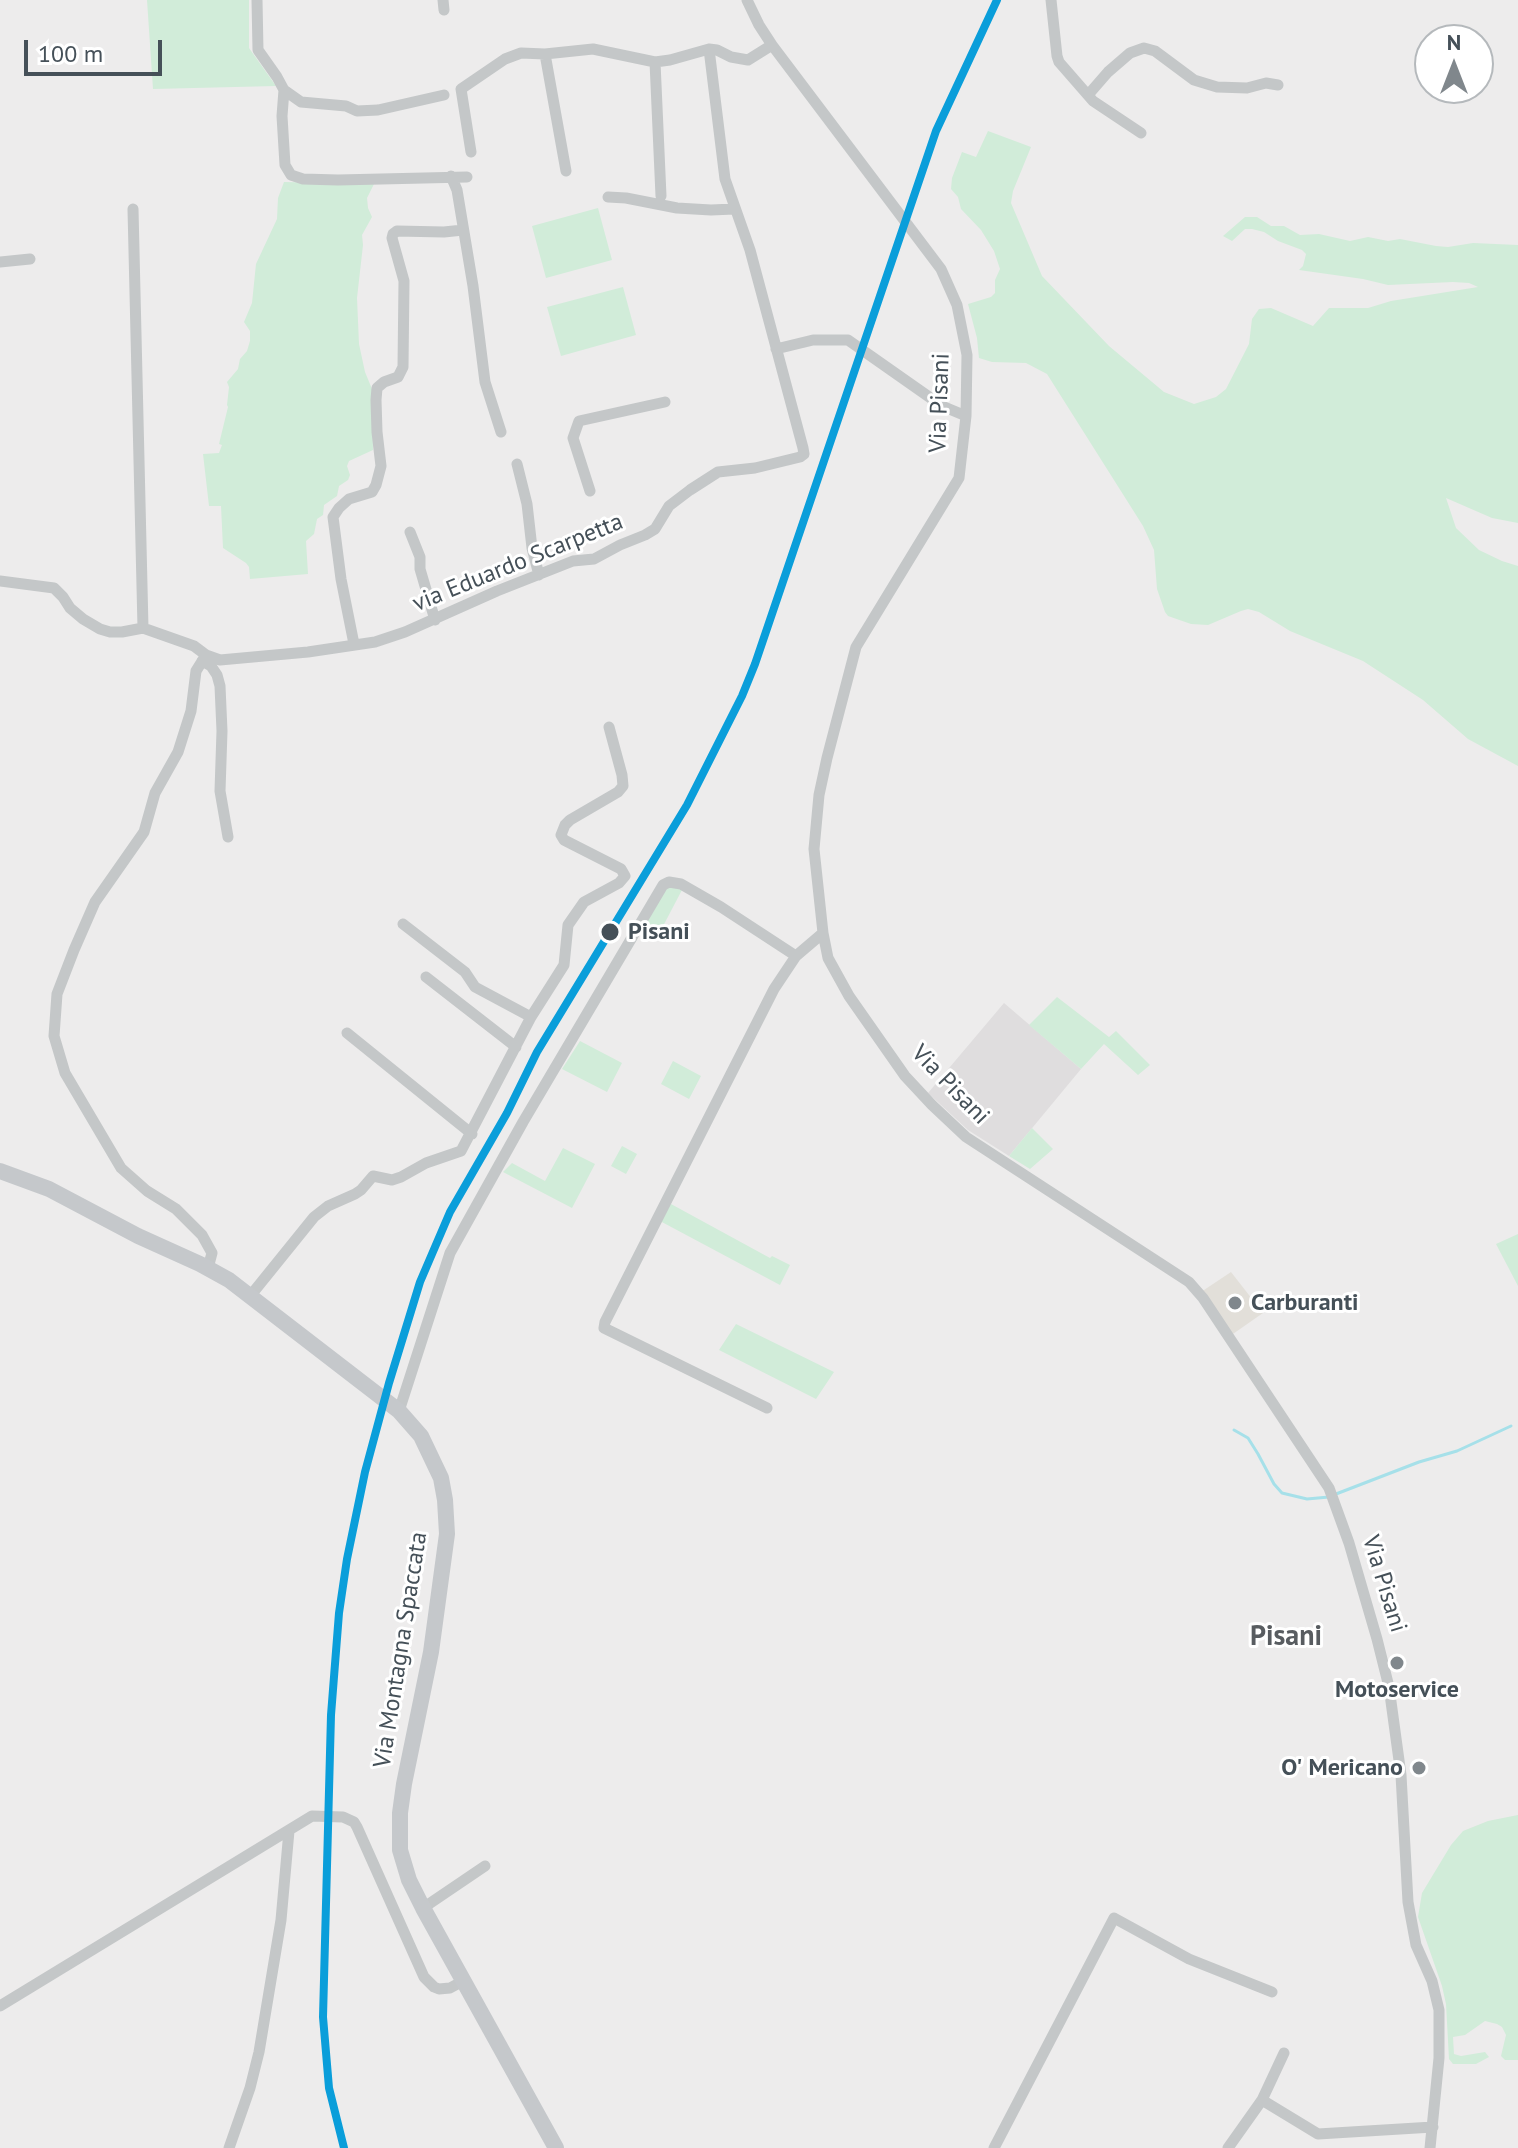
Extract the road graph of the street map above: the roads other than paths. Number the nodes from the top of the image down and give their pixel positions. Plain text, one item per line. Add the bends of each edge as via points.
1 (257, 0) edge
2 (747, 0) edge
3 (1051, 0) edge
4 (772, 45) junction
5 (709, 49) junction
6 (545, 54) junction
7 (655, 62) junction
8 (1278, 85) dead end
9 (284, 90) junction
10 (444, 95) dead end
11 (1088, 95) junction
12 (1141, 133) dead end
13 (471, 152) dead end
14 (566, 171) dead end
15 (451, 176) junction
16 (467, 177) dead end
17 (661, 196) dead end
18 (608, 197) dead end
19 (133, 209) dead end
20 (734, 209) junction
21 (463, 230) junction
22 (30, 259) dead end
23 (0, 262) edge
24 (776, 349) junction
25 (665, 402) dead end
26 (966, 416) junction
27 (501, 432) dead end
28 (517, 464) dead end
29 (590, 491) dead end
30 (410, 532) dead end
31 (539, 575) junction
32 (0, 584) edge
33 (435, 620) junction
34 (143, 628) junction
35 (354, 644) junction
36 (204, 658) junction
37 (609, 727) dead end
38 (228, 837) dead end
39 (403, 924) dead end
40 (823, 933) junction
41 (796, 956) junction
42 (426, 977) dead end
43 (531, 1017) junction
44 (347, 1033) dead end
45 (516, 1047) junction
46 (472, 1134) junction
47 (0, 1171) edge
48 (208, 1268) junction
49 (251, 1295) junction
50 (767, 1408) dead end
51 (399, 1411) junction
52 (289, 1831) junction
53 (485, 1866) dead end
54 (423, 1908) junction
55 (463, 1981) junction
56 (1272, 1992) dead end
57 (0, 2006) edge
58 (1284, 2053) dead end
59 (1262, 2100) junction
60 (1433, 2127) junction
61 (229, 2148) edge
62 (556, 2148) edge
63 (994, 2148) edge
64 (1228, 2148) edge
65 (1430, 2148) edge

1 - 9 street via 258,50
2 - 4 street, Via Pisani
3 - 11 street via 1059,62
4 - 5 street via 748,60
4 - 26 street, Via Pisani via 945,277 967,355
5 - 7 street
5 - 20 street, via Eduardo Scarpetta via 725,179
6 - 7 street via 593,49
6 - 13 street via 505,59 461,89
6 - 14 street
7 - 17 street
8 - 11 street via 1217,87 1194,80 1144,48 1130,53
9 - 10 street via 301,102 357,111
9 - 15 street via 285,165 291,175 338,180
11 - 12 street
15 - 16 street
15 - 21 street
18 - 20 street via 677,208
19 - 34 street
20 - 24 street, via Eduardo Scarpetta
21 - 27 street via 485,382
21 - 35 street via 393,234 404,281 402,372 377,388 381,466 376,485 372,492 349,499 333,517
22 - 23 street
24 - 26 street via 813,340 848,340 942,406
24 - 31 street, via Eduardo Scarpetta via 804,454 718,472 669,506 655,529 594,559
25 - 29 street via 579,421 573,438
26 - 40 street, Via Pisani via 959,478 856,647 819,795 814,849
28 - 31 street
30 - 33 street
31 - 33 street, via Eduardo Scarpetta
32 - 34 street, via Eduardo Scarpetta via 54,588 70,608 100,629
33 - 35 street, via Eduardo Scarpetta via 386,640
34 - 36 street, via Eduardo Scarpetta via 194,646
35 - 36 street, via Eduardo Scarpetta via 251,658
36 - 38 street via 220,686 220,791
36 - 48 street via 194,678 191,711 178,752 155,793 144,832 95,902 74,950 57,994 54,1036 65,1073 113,1157 202,1235 212,1253
37 - 43 street via 623,786 570,820 561,835 625,876 584,902 568,925 564,965
39 - 43 street via 465,972 475,987
40 - 41 street
40 - 60 street, Via Pisani via 837,976 905,1076 932,1105 966,1137 1189,1282 1331,1493 1389,1687 1401,1775 1408,1902 1416,1945 1439,2010
41 - 50 street via 767,1003 604,1328
41 - 51 street via 681,884 663,885 450,1253
42 - 45 street
43 - 45 street
44 - 46 street
45 - 46 street
46 - 49 street via 461,1151 392,1180 373,1176 361,1190 328,1206
47 - 48 main road, Via Montagna Spaccata via 49,1189
48 - 49 main road, Via Montagna Spaccata
49 - 51 main road, Via Montagna Spaccata
51 - 54 main road, Via Montagna Spaccata via 421,1436 441,1478 447,1534 400,1813 404,1868
52 - 55 street via 312,1816 349,1819 424,1977 439,1989
52 - 57 street
52 - 61 street via 281,1920 259,2052
53 - 54 street
54 - 55 main road, Via Montagna Spaccata
55 - 62 main road, Via Montagna Spaccata
56 - 63 street via 1189,1959 1114,1918
58 - 59 street
59 - 60 street via 1318,2134
59 - 64 street
60 - 65 street, Via Pisani

